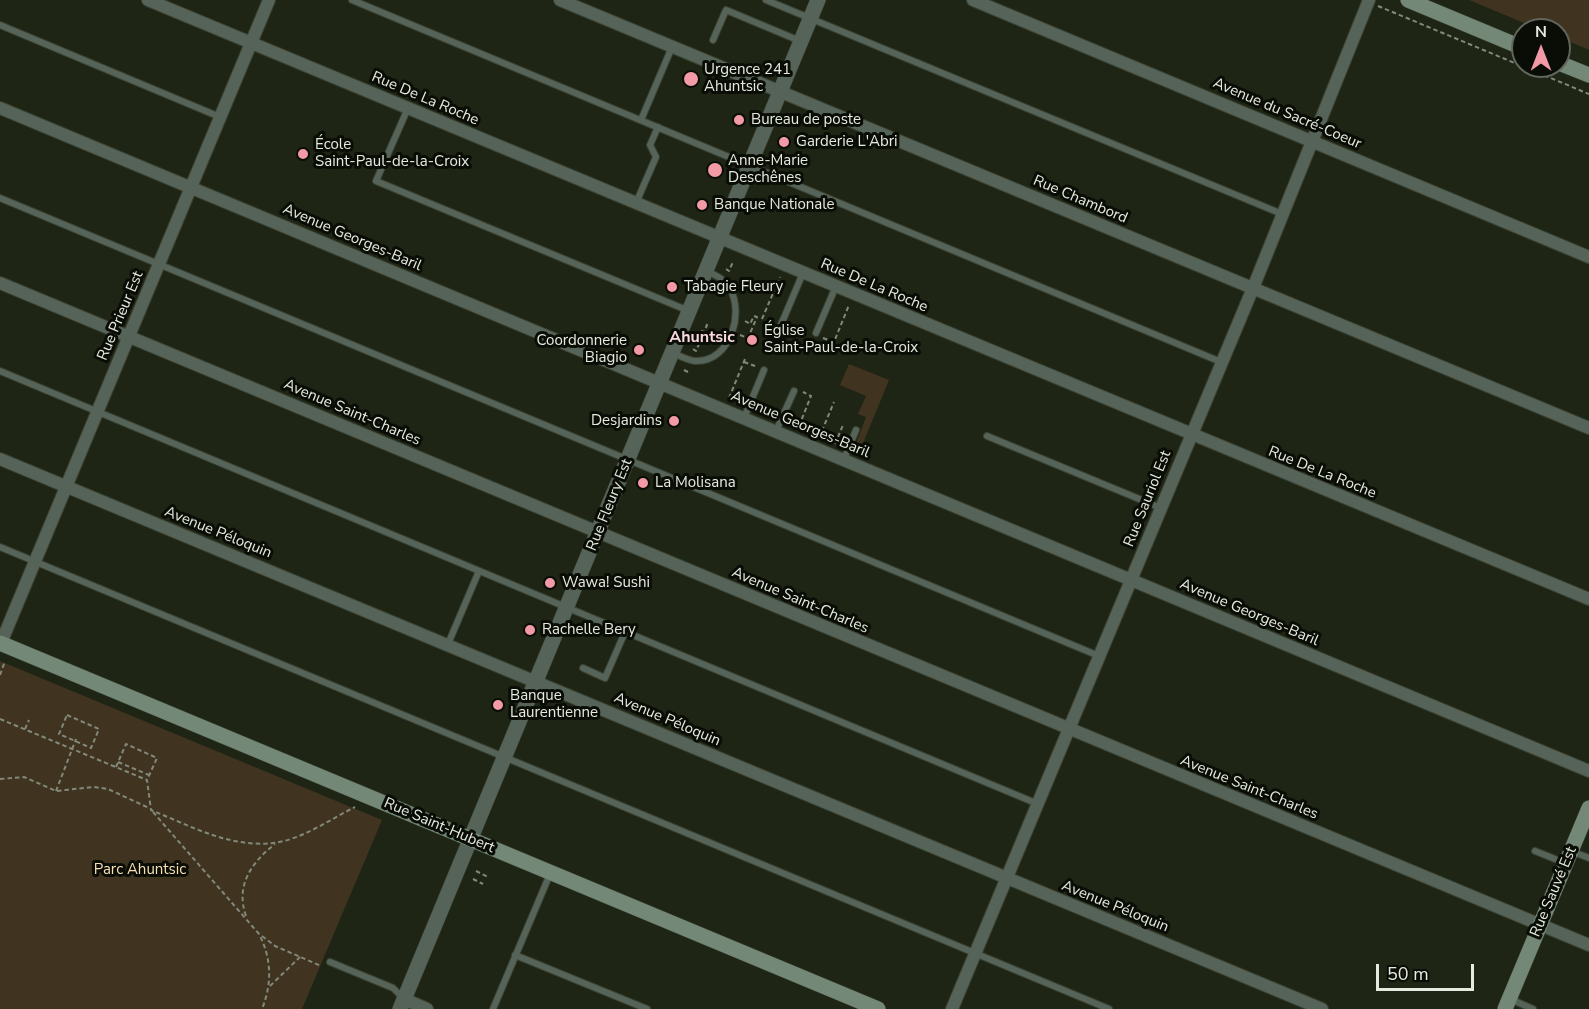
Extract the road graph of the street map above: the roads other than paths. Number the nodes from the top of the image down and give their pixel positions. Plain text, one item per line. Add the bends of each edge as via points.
1 (148, 0) edge
2 (269, 0) edge
3 (352, 0) edge
4 (560, 0) edge
5 (766, 0) edge
6 (818, 0) edge
7 (973, 0) edge
8 (1369, 0) edge
9 (1408, 0) edge
10 (810, 18) junction
11 (0, 26) edge
12 (713, 40) dead end
13 (801, 41) junction
14 (251, 43) junction
15 (1511, 43) edge
16 (672, 47) junction
17 (1571, 68) edge
18 (1589, 75) edge
19 (780, 92) junction
20 (0, 108) edge
21 (408, 108) junction
22 (220, 117) junction
23 (640, 120) junction
24 (658, 127) junction
25 (1313, 141) junction
26 (750, 165) junction
27 (191, 187) junction
28 (0, 198) edge
29 (636, 204) junction
30 (1282, 214) junction
31 (720, 238) junction
32 (1589, 257) edge
33 (159, 264) junction
34 (706, 271) junction
35 (803, 273) junction
36 (0, 284) edge
37 (836, 286) junction
38 (1253, 288) junction
39 (689, 312) junction
40 (780, 327) dead end
41 (816, 333) dead end
42 (129, 337) junction
43 (672, 353) junction
44 (1221, 362) junction
45 (764, 370) dead end
46 (0, 371) edge
47 (660, 383) junction
48 (794, 391) dead end
49 (98, 411) junction
50 (744, 418) junction
51 (1589, 428) edge
52 (856, 430) dead end
53 (776, 431) junction
54 (1191, 435) junction
55 (987, 436) dead end
56 (0, 459) edge
57 (628, 459) junction
58 (843, 459) junction
59 (66, 487) junction
60 (1161, 508) junction
61 (598, 532) junction
62 (0, 547) edge
63 (36, 562) junction
64 (479, 571) junction
65 (1131, 579) junction
66 (1589, 599) edge
67 (567, 608) junction
68 (625, 632) junction
69 (0, 644) edge
70 (448, 644) junction
71 (1099, 656) junction
72 (583, 668) dead end
73 (537, 681) junction
74 (1069, 730) junction
75 (505, 758) junction
76 (1589, 771) edge
77 (1038, 804) junction
78 (1589, 807) edge
79 (471, 839) junction
80 (1534, 851) dead end
81 (1568, 857) junction
82 (1589, 858) edge
83 (550, 872) junction
84 (1007, 879) junction
85 (1540, 924) junction
86 (1589, 945) edge
87 (976, 954) junction
88 (516, 955) junction
89 (330, 962) dead end
90 (402, 1004) edge
91 (1507, 1004) edge
92 (427, 1009) edge
93 (493, 1009) edge
94 (647, 1009) edge
95 (878, 1009) edge
96 (952, 1009) edge
97 (1109, 1009) edge
98 (1322, 1009) edge
99 (1533, 1009) edge

1 - 14 street, Rue De La Roche
2 - 14 street, Rue Prieur Est
3 - 23 lane
4 - 16 street, Rue Chambord
5 - 10 lane
6 - 10 street, Rue Fleury Est
7 - 25 street, Avenue du Sacré-Coeur
8 - 25 street, Rue Sauriol Est
9 - 15 main road
10 - 13 street, Rue Fleury Est
10 - 30 lane
11 - 22 lane
12 - 13 lane via 726,10
13 - 19 street, Rue Fleury Est
14 - 21 street, Rue De La Roche
14 - 22 street, Rue Prieur Est
16 - 19 street, Rue Chambord
16 - 23 lane
17 - 18 main road
19 - 26 street, Rue Fleury Est
19 - 38 street, Rue Chambord
20 - 27 street, Avenue Georges-Baril
21 - 29 street, Rue De La Roche
21 - 39 lane via 376,182
22 - 27 street, Rue Prieur Est
23 - 24 lane
24 - 26 lane
24 - 29 lane via 650,145 656,157
25 - 30 street, Rue Sauriol Est
25 - 32 street, Avenue du Sacré-Coeur
26 - 31 street, Rue Fleury Est
26 - 44 lane
27 - 33 street, Rue Prieur Est
27 - 47 street, Avenue Georges-Baril
28 - 33 lane
29 - 31 street, Rue De La Roche
30 - 38 street, Rue Sauriol Est
31 - 34 street, Rue Fleury Est
31 - 35 street, Rue De La Roche
33 - 42 street, Rue Prieur Est
33 - 57 lane
34 - 39 street, Rue Fleury Est
34 - 43 lane via 724,281 734,296 737,316 732,332 720,350 705,359 692,360
35 - 37 street, Rue De La Roche
35 - 40 lane
36 - 42 street, Avenue Saint-Charles
37 - 41 lane
37 - 54 street, Rue De La Roche
38 - 44 street, Rue Sauriol Est
38 - 51 street, Rue Chambord
39 - 43 street, Rue Fleury Est
42 - 49 street, Rue Prieur Est
42 - 61 street, Avenue Saint-Charles
43 - 47 street, Rue Fleury Est
44 - 54 street, Rue Sauriol Est
45 - 50 lane
46 - 49 lane
47 - 50 street, Avenue Georges-Baril
47 - 57 street, Rue Fleury Est
48 - 53 lane
49 - 59 street, Rue Prieur Est
49 - 64 lane
50 - 53 street, Avenue Georges-Baril
52 - 58 lane
53 - 58 street, Avenue Georges-Baril
54 - 60 street, Rue Sauriol Est
54 - 66 street, Rue De La Roche
55 - 60 lane
56 - 59 street, Avenue Péloquin
57 - 61 street, Rue Fleury Est
57 - 71 lane
58 - 65 street, Avenue Georges-Baril
59 - 63 street, Rue Prieur Est
59 - 70 street, Avenue Péloquin
60 - 65 street, Rue Sauriol Est
61 - 67 street, Rue Fleury Est
61 - 74 street, Avenue Saint-Charles
62 - 63 lane
63 - 69 street, Rue Prieur Est
63 - 75 lane
64 - 67 lane
64 - 70 lane
65 - 71 street, Rue Sauriol Est
65 - 76 street, Avenue Georges-Baril
67 - 68 lane
67 - 73 street, Rue Fleury Est
68 - 72 lane via 605,678
68 - 77 lane
69 - 79 main road, Rue Saint-Hubert
70 - 73 street, Avenue Péloquin
71 - 74 street, Rue Sauriol Est
73 - 75 street, Rue Fleury Est
73 - 84 street, Avenue Péloquin
74 - 77 street, Rue Sauriol Est
74 - 85 street, Avenue Saint-Charles
75 - 79 street, Rue Fleury Est
75 - 87 lane
77 - 84 street, Rue Sauriol Est
78 - 81 main road, Rue Sauvé Est
79 - 83 main road, Rue Saint-Hubert
79 - 90 street, Rue Fleury Est
80 - 81 lane
81 - 82 lane
81 - 85 main road, Rue Sauvé Est
83 - 88 lane
83 - 95 main road, Rue Saint-Hubert
84 - 87 street, Rue Sauriol Est
84 - 98 street, Avenue Péloquin
85 - 86 street, Avenue Saint-Charles
85 - 91 main road, Rue Sauvé Est
87 - 96 street, Rue Sauriol Est
87 - 97 lane
88 - 93 lane
88 - 94 lane
89 - 90 lane via 393,988
90 - 92 street
91 - 99 lane

